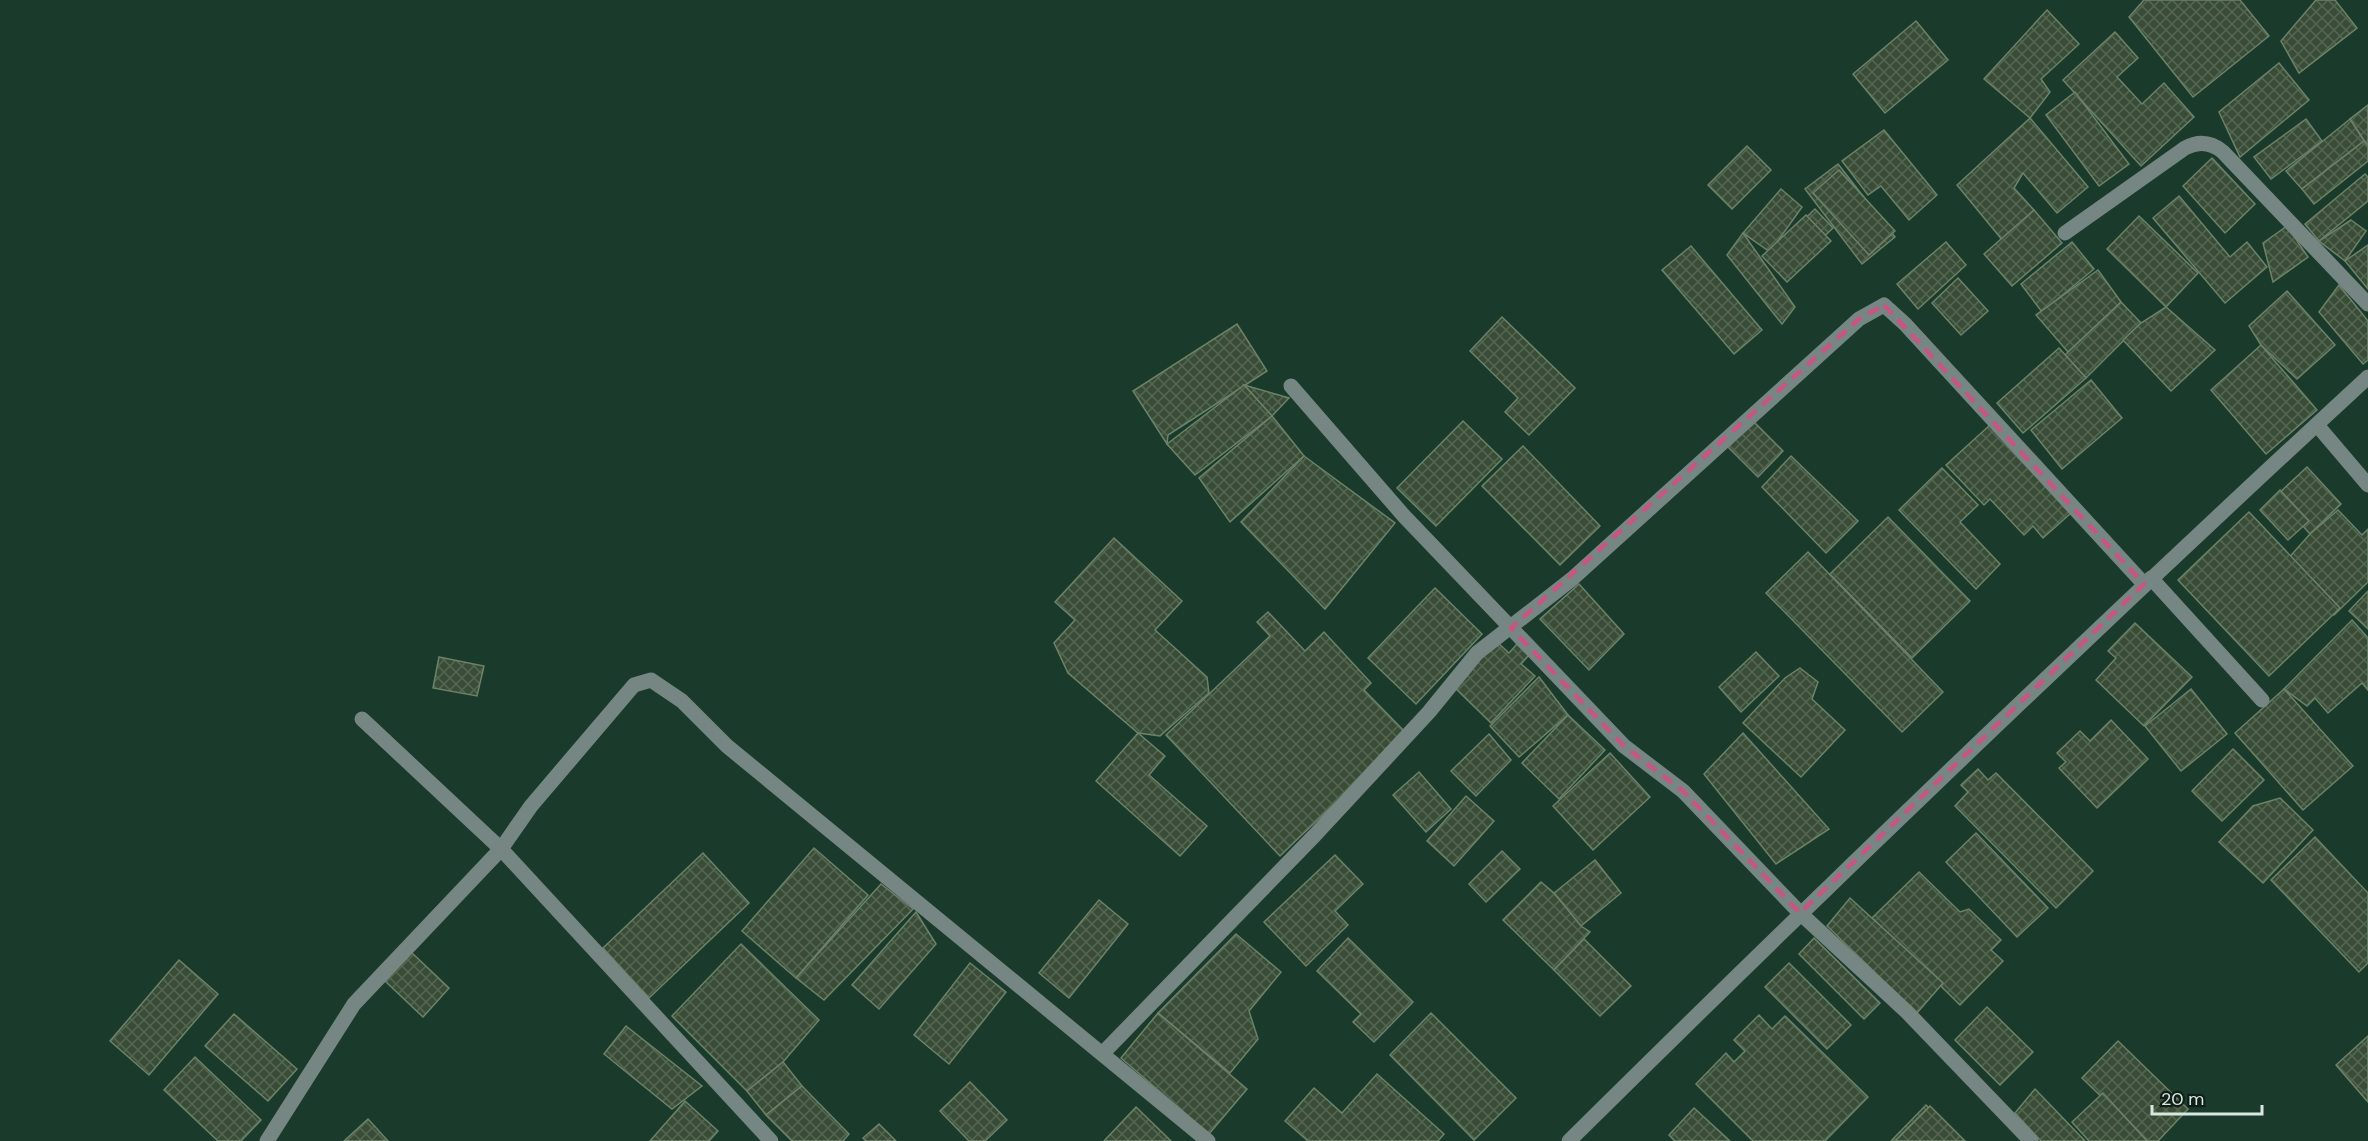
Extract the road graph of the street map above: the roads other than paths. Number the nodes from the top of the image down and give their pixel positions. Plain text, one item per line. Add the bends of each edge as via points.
1 (2065, 233) dead end
2 (2368, 304) edge
3 (2368, 378) edge
4 (1291, 386) dead end
5 (2317, 425) junction
6 (2368, 485) edge
7 (2148, 581) junction
8 (1511, 628) junction
9 (2262, 700) dead end
10 (362, 719) dead end
11 (501, 849) junction
12 (1800, 913) junction
13 (1103, 1053) junction
14 (267, 1141) edge
15 (771, 1141) edge
16 (1208, 1141) edge
17 (1569, 1141) edge
18 (2031, 1141) edge

1 - 2 street via 2185,148 2195,143 2208,144 2223,152
3 - 5 street
4 - 8 street via 1404,516
5 - 6 street
5 - 7 street
7 - 8 street via 1884,305 1859,319 1572,579
7 - 9 street
7 - 12 street
8 - 12 street via 1624,746 1683,791
8 - 13 street via 1477,653 1429,712 1315,835
10 - 11 street
11 - 13 street via 531,806 634,685 651,680 682,701 727,746
11 - 14 street via 354,1004
11 - 15 street
12 - 17 street
12 - 18 street via 1906,1012
13 - 16 street

